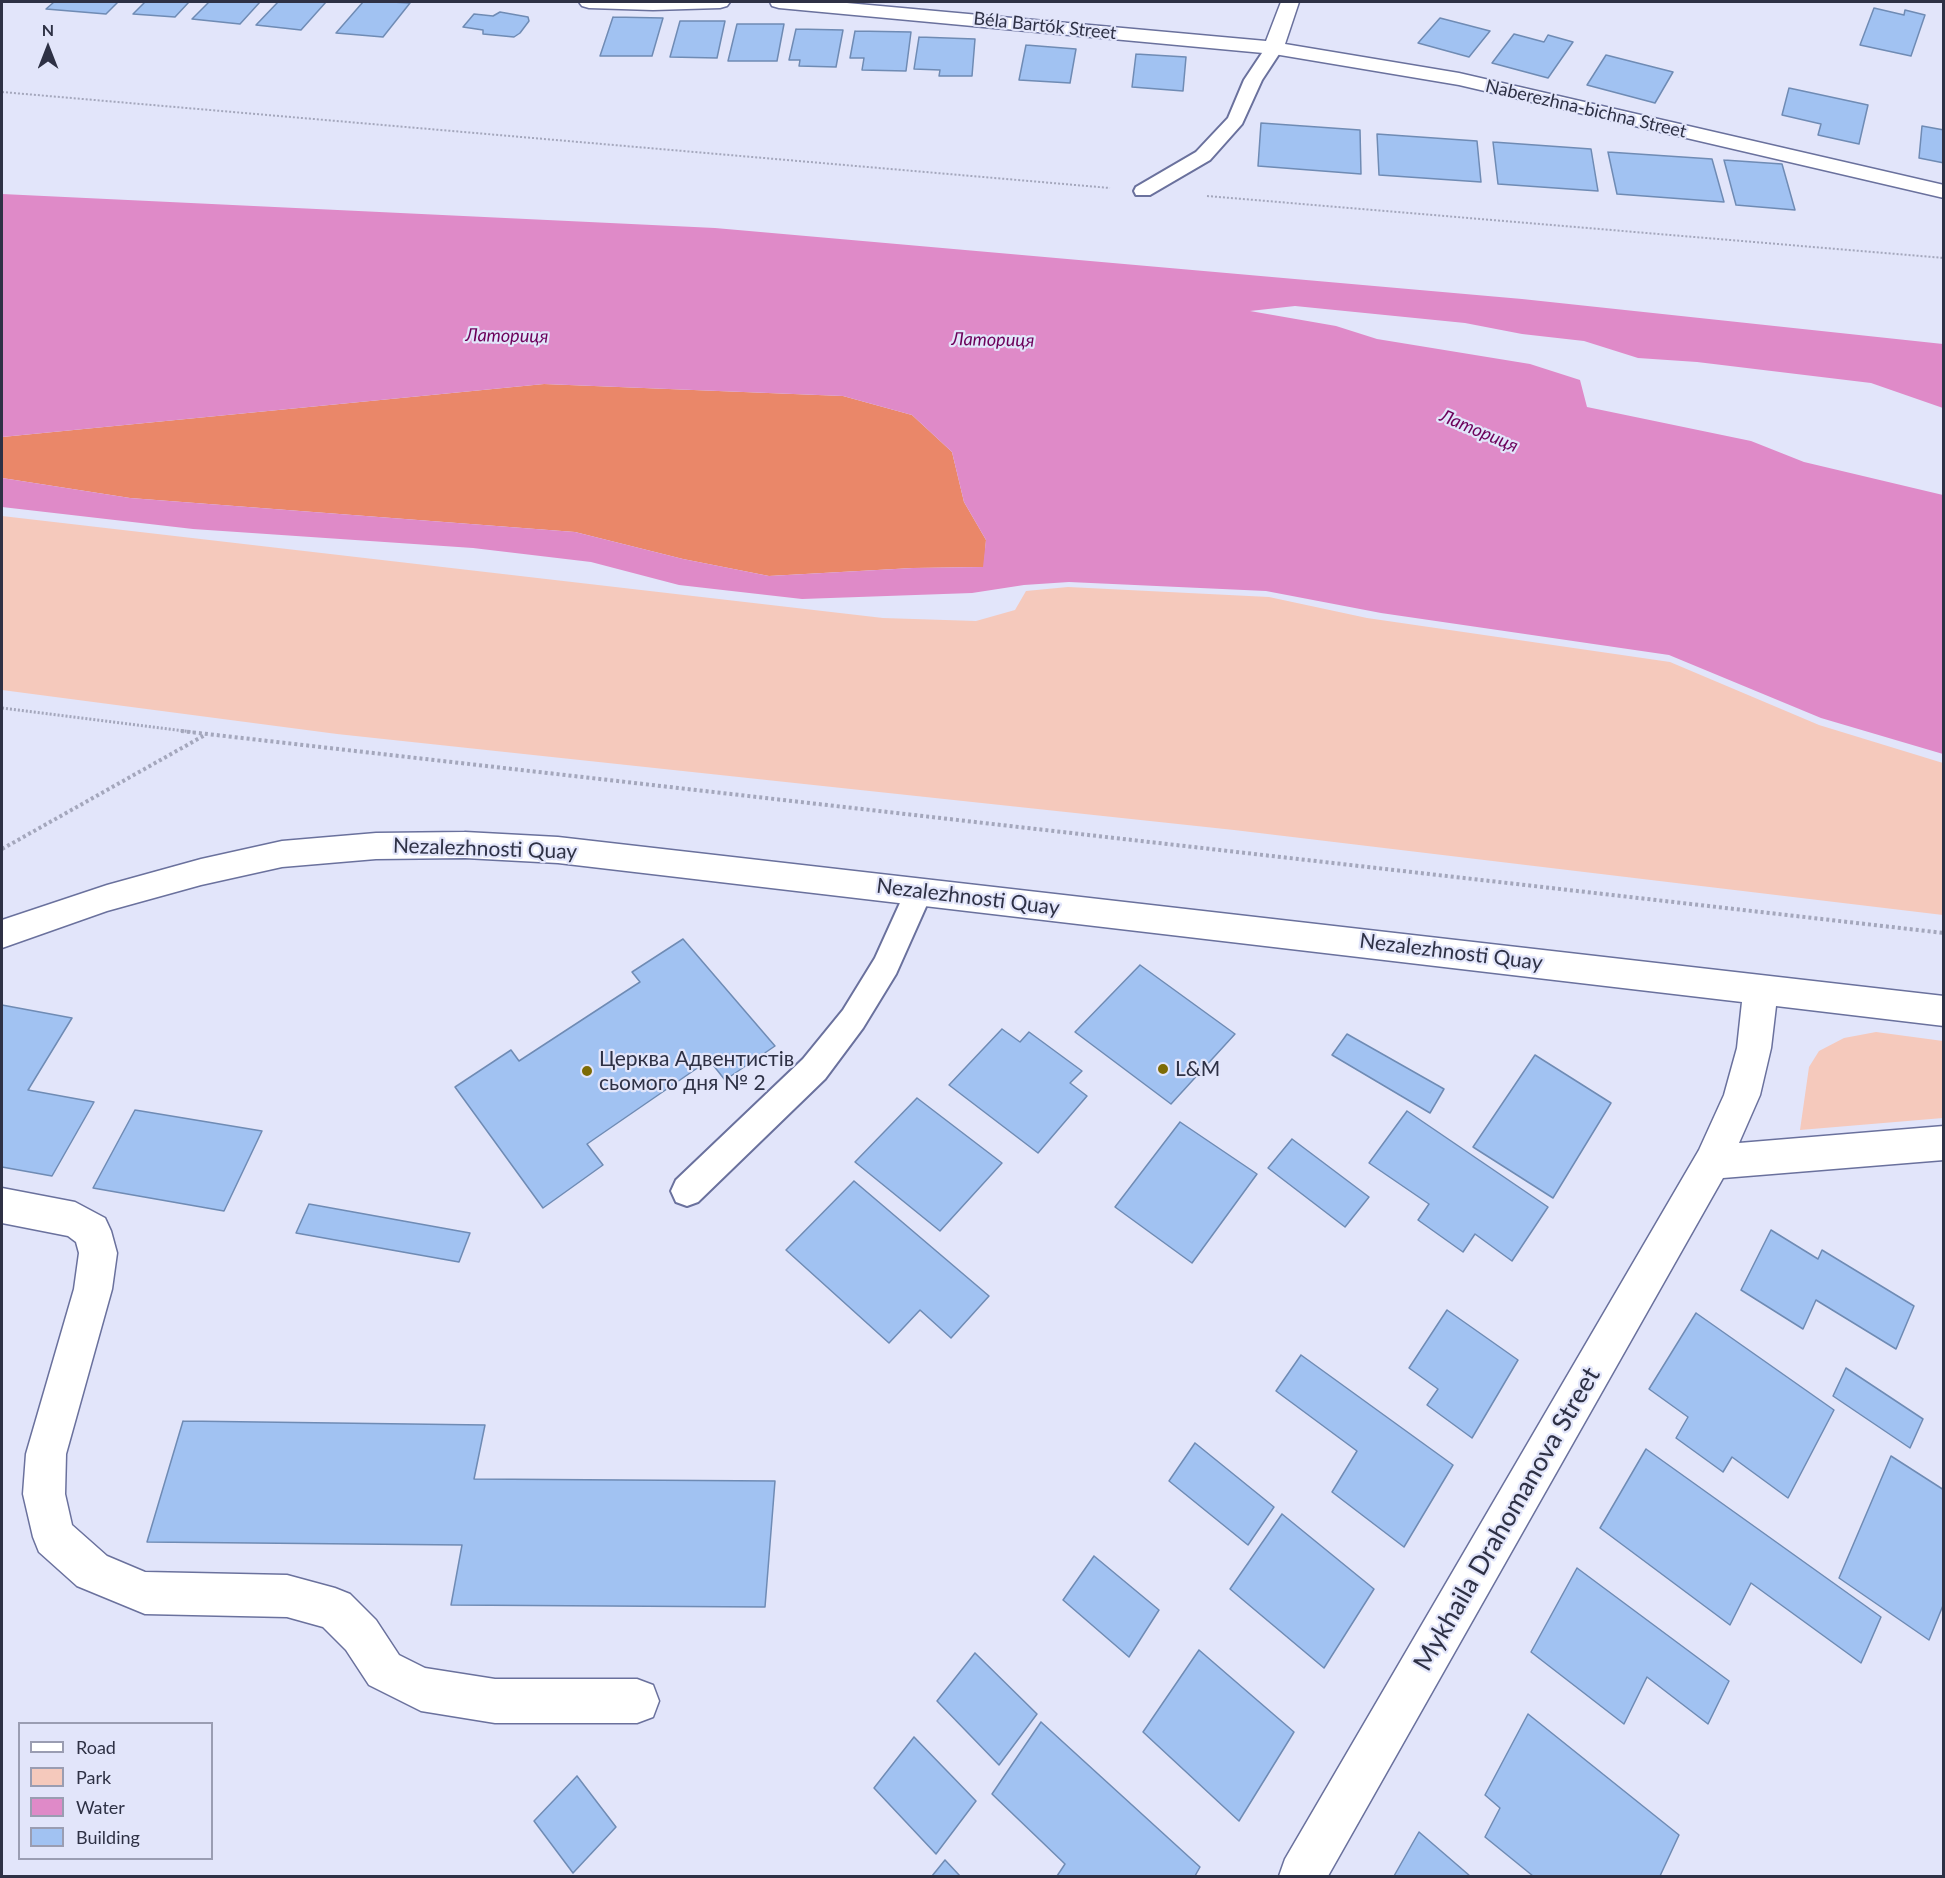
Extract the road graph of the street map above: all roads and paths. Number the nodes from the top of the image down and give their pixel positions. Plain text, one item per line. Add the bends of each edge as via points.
1 (589, 2) edge
2 (720, 2) edge
3 (779, 2) edge
4 (1290, 2) edge
5 (1274, 48) junction
6 (2, 92) edge
7 (1143, 191) junction
8 (1944, 192) edge
9 (1944, 258) edge
10 (2, 708) edge
11 (206, 734) junction
12 (2, 849) edge
13 (919, 891) junction
14 (1944, 933) edge
15 (2, 934) edge
16 (1761, 988) junction
17 (1944, 1011) edge
18 (1944, 1143) edge
19 (1712, 1162) junction
20 (687, 1191) dead end
21 (2, 1206) edge
22 (637, 1701) dead end
23 (1302, 1876) edge

1 - 2 street
3 - 5 street, Béla Bartók Street
4 - 5 street
5 - 7 lane via 1253,80 1236,120 1203,156
5 - 8 street, Naberezhna-bichna Street via 1459,80
6 - 7 path
7 - 9 path
10 - 11 path
11 - 12 path
11 - 14 path
13 - 15 street, Nezalezhnosti Quay via 558,850 376,846 282,854 201,872 107,898
13 - 16 street, Nezalezhnosti Quay
13 - 20 lane via 886,965 846,1028 814,1069
16 - 17 street, Nezalezhnosti Quay
16 - 19 street, Mykhaila Drahomanova Street via 1754,1048 1742,1095
18 - 19 street
19 - 23 street, Mykhaila Drahomanova Street
21 - 22 street via 75,1220 92,1231 98,1253 93,1289 46,1455 44,1494 54,1537 92,1571 145,1593 287,1596 335,1609 361,1635 384,1670 421,1689 495,1701

